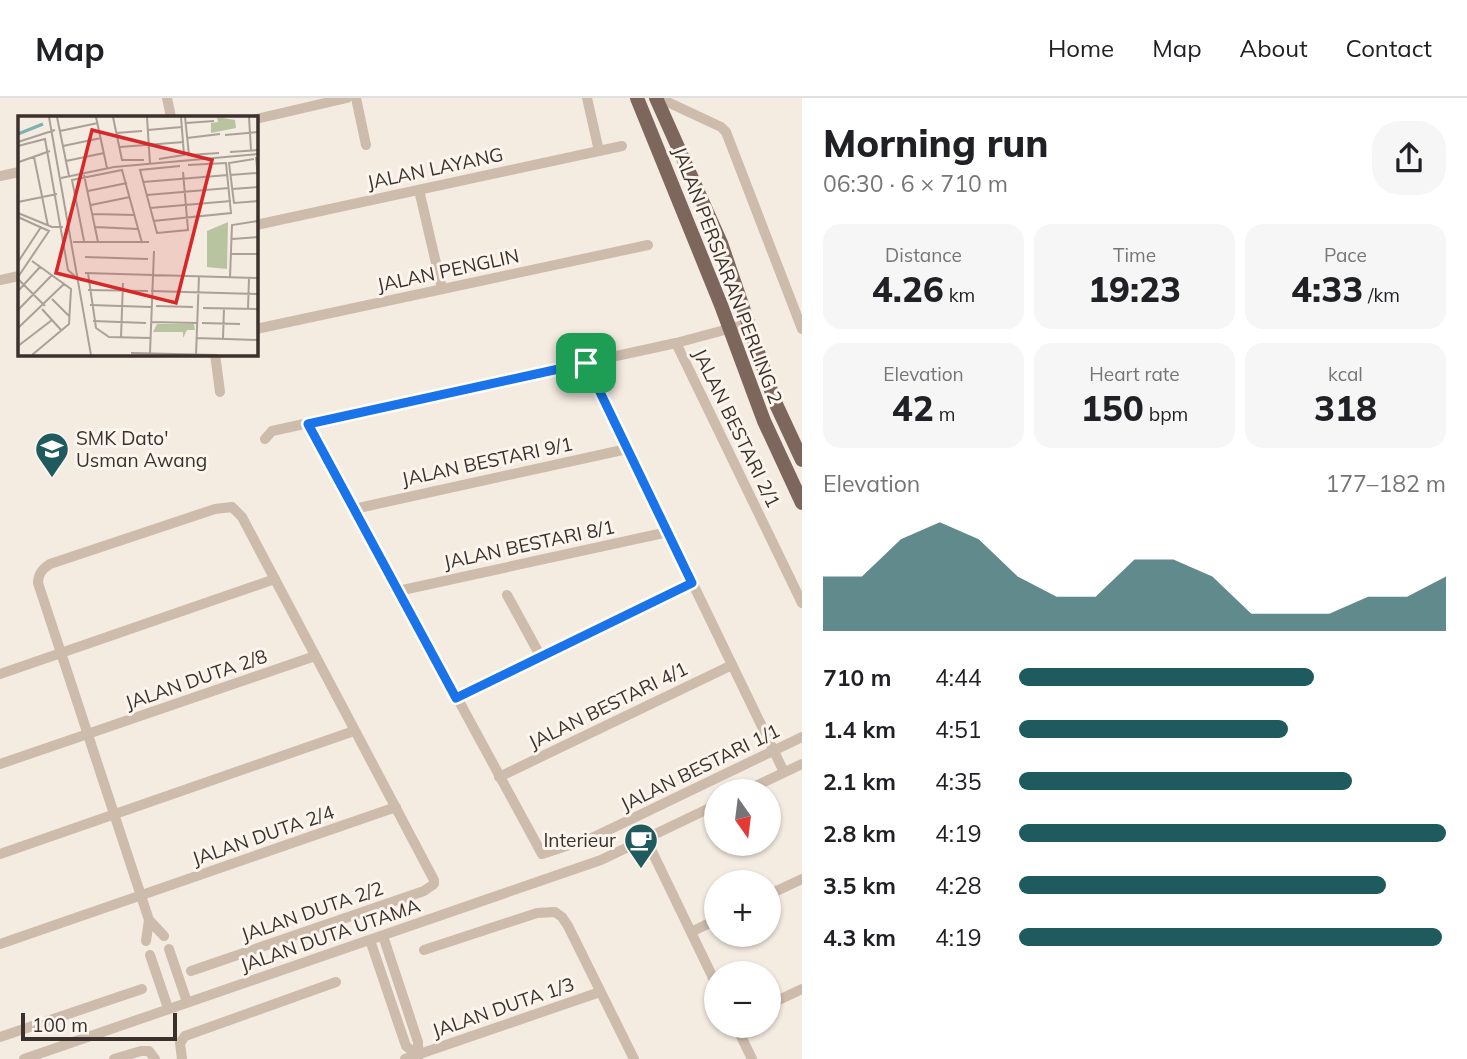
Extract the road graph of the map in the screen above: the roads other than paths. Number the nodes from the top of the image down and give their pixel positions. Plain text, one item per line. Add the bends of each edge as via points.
1 (167, 98) edge
2 (347, 98) edge
3 (356, 98) edge
4 (587, 98) edge
5 (637, 98) edge
6 (658, 98) edge
7 (171, 116) edge
8 (257, 118) edge
9 (366, 145) dead end
10 (621, 146) dead end
11 (599, 151) junction
12 (18, 172) edge
13 (0, 176) edge
14 (419, 190) junction
15 (257, 225) edge
16 (648, 245) dead end
17 (18, 276) edge
18 (0, 280) edge
19 (442, 289) junction
20 (747, 324) junction
21 (730, 328) junction
22 (257, 329) edge
23 (802, 330) edge
24 (676, 343) junction
25 (215, 355) edge
26 (586, 363) junction
27 (220, 392) dead end
28 (308, 424) junction
29 (265, 439) dead end
30 (627, 449) junction
31 (802, 460) edge
32 (802, 503) edge
33 (354, 509) junction
34 (667, 532) junction
35 (275, 579) junction
36 (692, 583) junction
37 (398, 591) junction
38 (507, 595) dead end
39 (802, 603) edge
40 (61, 653) junction
41 (315, 656) junction
42 (541, 657) junction
43 (732, 665) junction
44 (0, 674) edge
45 (456, 698) junction
46 (354, 731) junction
47 (88, 734) junction
48 (802, 737) edge
49 (774, 751) junction
50 (0, 764) edge
51 (802, 764) edge
52 (784, 772) junction
53 (499, 777) junction
54 (770, 779) edge
55 (396, 807) junction
56 (704, 811) edge
57 (114, 814) junction
58 (646, 838) junction
59 (0, 854) edge
60 (802, 879) edge
61 (781, 889) edge
62 (141, 895) junction
63 (149, 920) junction
64 (704, 926) edge
65 (691, 932) junction
66 (164, 936) dead end
67 (383, 936) junction
68 (370, 940) junction
69 (146, 941) dead end
70 (0, 944) edge
71 (169, 949) dead end
72 (424, 950) dead end
73 (150, 955) dead end
74 (705, 961) edge
75 (191, 971) dead end
76 (336, 982) dead end
77 (142, 989) dead end
78 (802, 989) edge
79 (600, 992) junction
80 (781, 999) edge
81 (187, 1002) junction
82 (168, 1008) junction
83 (0, 1037) edge
84 (742, 1038) edge
85 (152, 1055) edge
86 (418, 1057) edge
87 (23, 1059) edge
88 (114, 1059) edge
89 (182, 1059) edge
90 (405, 1059) edge
91 (634, 1059) edge
92 (752, 1059) edge

1 - 7 street
2 - 8 street
3 - 9 street
4 - 11 street
5 - 21 main road, JALAN PERSIARAN PERLING 2
6 - 20 main road, JALAN PERSIARAN PERLING 2 via 720,243
6 - 23 street via 726,132
10 - 11 street, JALAN LAYANG
11 - 14 street, JALAN LAYANG
12 - 13 street
14 - 15 street, JALAN LAYANG
14 - 19 street
16 - 19 street, JALAN PENGLIN
17 - 18 street
19 - 22 street, JALAN PENGLIN
20 - 21 street
20 - 31 main road, JALAN PERSIARAN PERLING 2
21 - 24 street
21 - 32 main road, JALAN PERSIARAN PERLING 2 via 764,421
24 - 26 street
24 - 39 street, JALAN BESTARI 2/1
25 - 27 street
26 - 28 street
26 - 30 street
28 - 29 street via 272,431
28 - 33 street
30 - 33 street, JALAN BESTARI 9/1
30 - 34 street
33 - 37 street
34 - 36 street
34 - 37 street, JALAN BESTARI 8/1
35 - 40 street
35 - 40 street via 232,507 50,564 40,572 38,583
35 - 41 street
36 - 42 street
36 - 43 street
37 - 45 street
38 - 42 street
40 - 44 street
40 - 47 street
41 - 46 street
41 - 47 street, JALAN DUTA 2/8
42 - 45 street
43 - 49 street
43 - 53 street, JALAN BESTARI 4/1
45 - 53 street
46 - 55 street
46 - 57 street
47 - 50 street, JALAN DUTA 2/8
47 - 57 street
48 - 49 street, JALAN BESTARI 1/1
49 - 52 street
49 - 53 street, JALAN BESTARI 1/1 via 594,838 546,854 537,848
51 - 52 street
52 - 54 street
55 - 62 street, JALAN DUTA 2/4
55 - 75 street, JALAN DUTA 2/2 via 433,874 433,884 424,891
56 - 58 street, JALAN DUTA UTAMA
57 - 59 street
57 - 62 street
58 - 65 street
58 - 67 street, JALAN DUTA UTAMA via 601,860
60 - 61 street
62 - 63 street
62 - 70 street, JALAN DUTA 2/4
63 - 66 street
63 - 69 street
64 - 65 street
65 - 74 street
67 - 68 street, JALAN DUTA UTAMA
67 - 86 street via 418,1042
68 - 81 street, JALAN DUTA UTAMA
68 - 86 street via 406,1046
71 - 81 street
72 - 79 street via 537,913 555,912 568,926
73 - 82 street
76 - 89 street via 194,1032 180,1042
77 - 83 street
78 - 80 street
79 - 86 street, JALAN DUTA 1/3
79 - 91 street
81 - 82 street, JALAN DUTA UTAMA
82 - 87 street, JALAN DUTA UTAMA
84 - 92 street
85 - 88 street via 141,1051
86 - 90 street, JALAN DUTA 1/3

